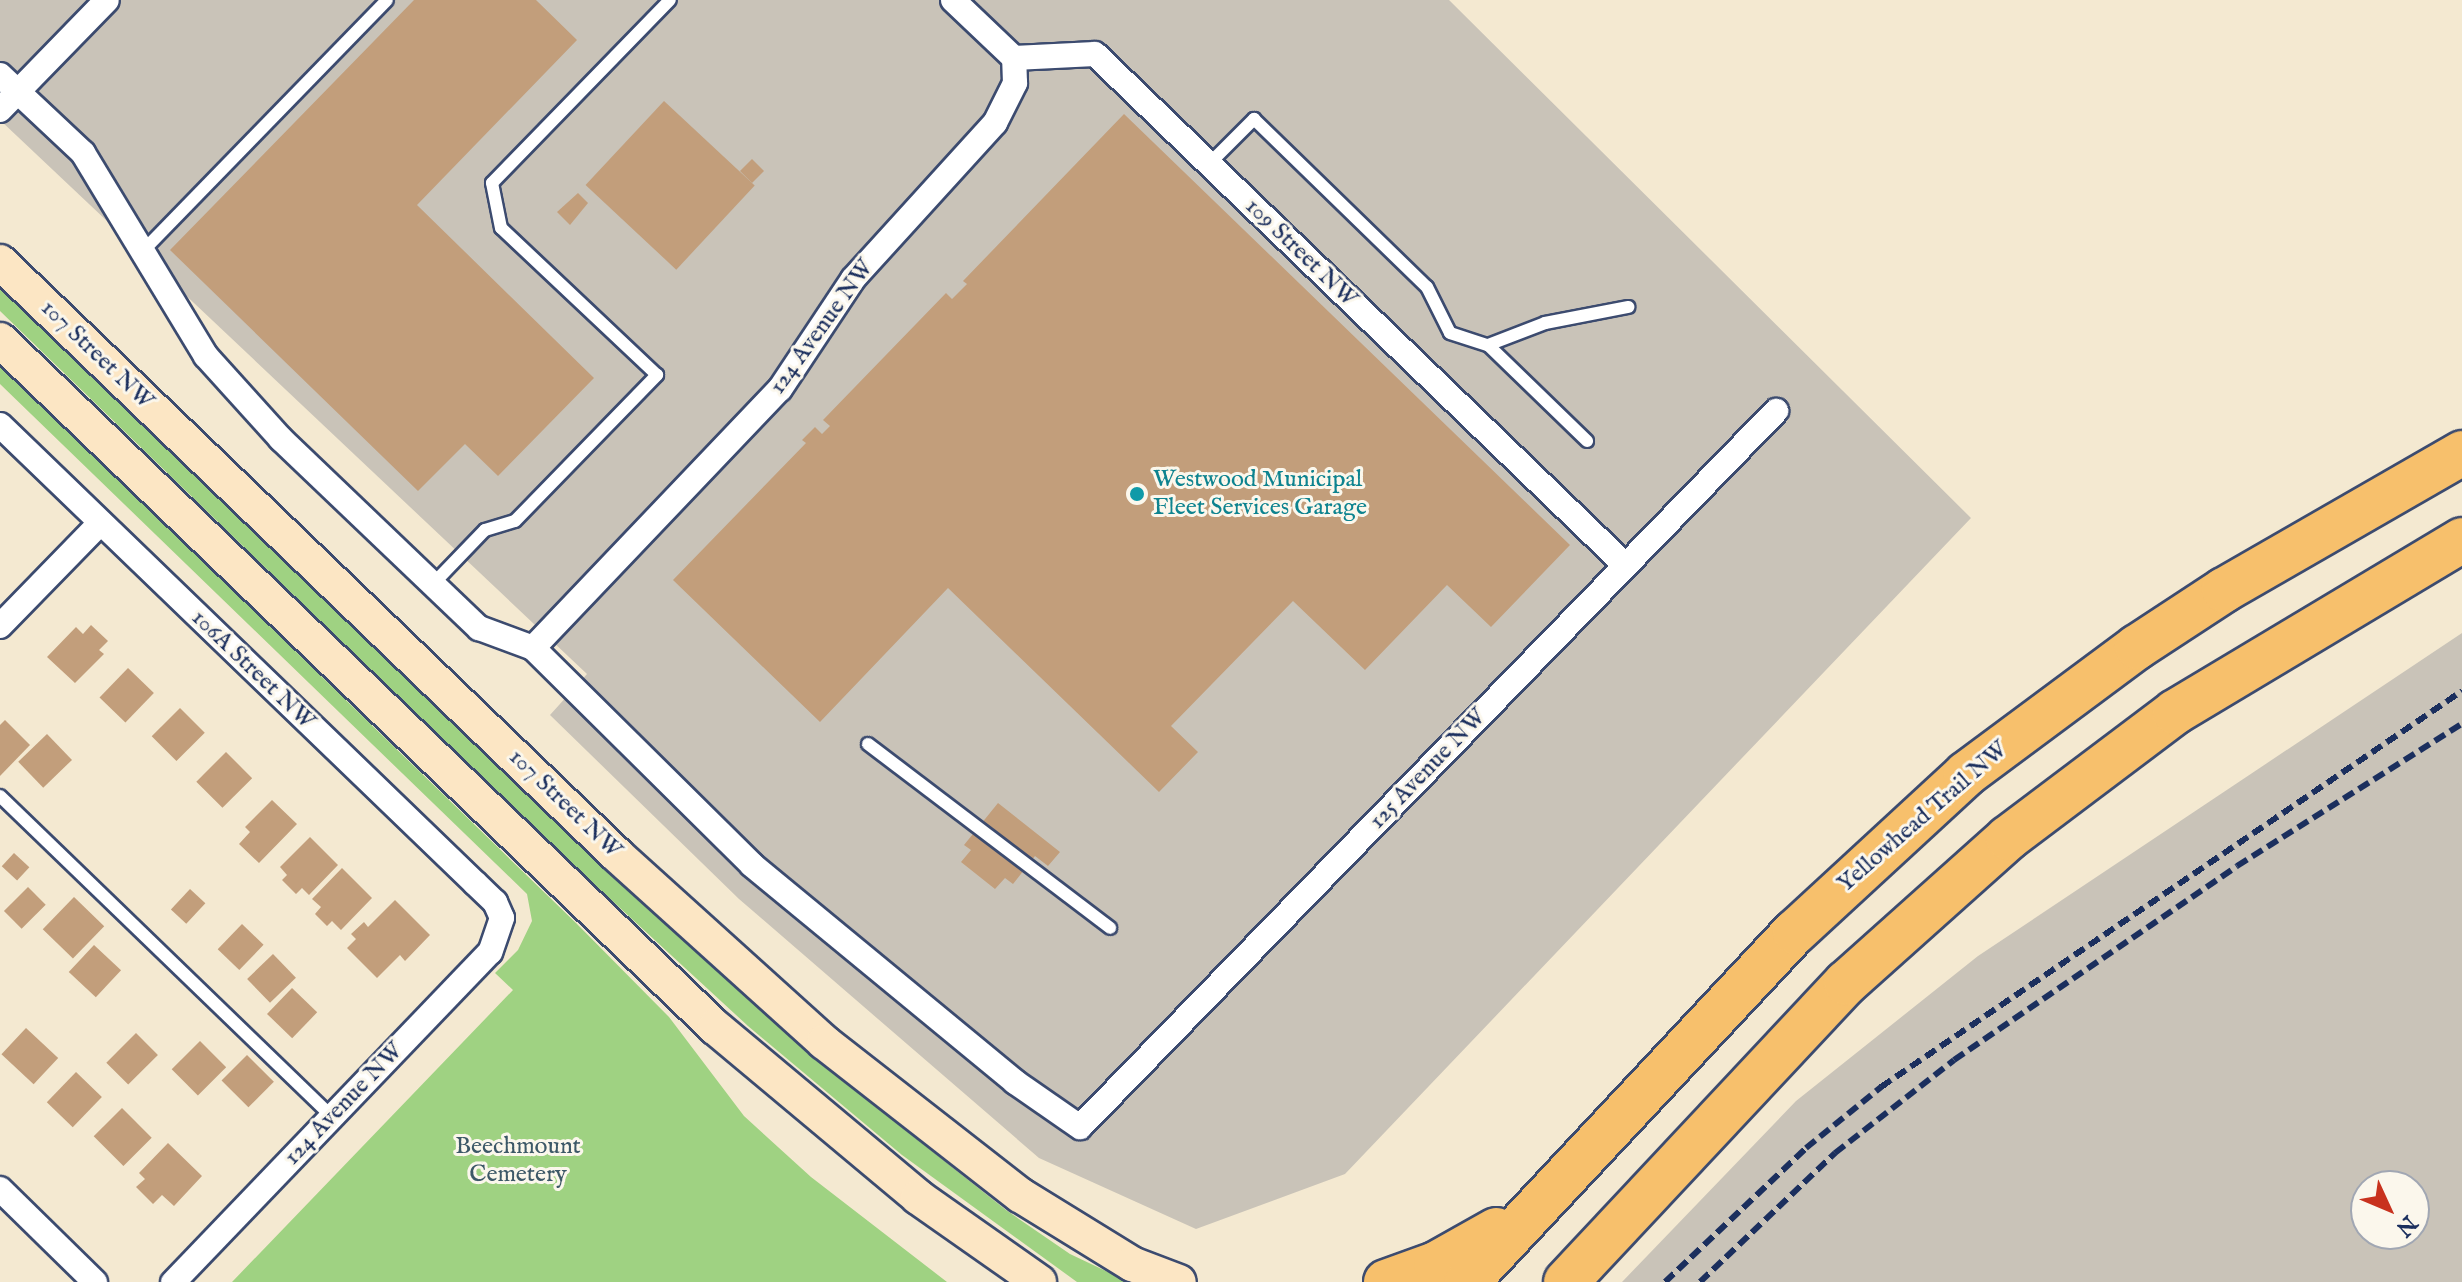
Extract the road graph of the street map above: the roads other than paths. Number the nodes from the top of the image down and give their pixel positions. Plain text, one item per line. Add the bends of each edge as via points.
1 (107, 0) edge
2 (387, 0) edge
3 (670, 0) edge
4 (953, 0) edge
5 (1014, 58) junction
6 (9, 83) edge
7 (0, 110) edge
8 (1209, 164) junction
9 (142, 252) junction
10 (0, 262) edge
11 (1628, 307) dead end
12 (0, 340) edge
13 (1488, 345) junction
14 (1776, 411) dead end
15 (0, 425) edge
16 (1587, 441) dead end
17 (2462, 453) edge
18 (100, 523) junction
19 (2462, 540) edge
20 (1625, 565) junction
21 (433, 584) junction
22 (0, 626) edge
23 (533, 648) junction
24 (868, 744) dead end
25 (0, 796) edge
26 (502, 918) joint
27 (1110, 928) dead end
28 (331, 1116) junction
29 (1572, 1168) junction
30 (0, 1189) edge
31 (95, 1282) edge
32 (173, 1282) edge
33 (1039, 1282) edge
34 (1179, 1282) edge
35 (1386, 1282) edge
36 (1467, 1282) edge
37 (1566, 1282) edge

1 - 6 street
2 - 9 lane
3 - 21 lane via 492,183 501,228 657,375 515,521 485,530
4 - 5 street
5 - 8 street, 109 Street NW via 1095,54
5 - 23 street, 124 Avenue NW via 1015,83 995,123 853,279 780,389
6 - 7 street
6 - 9 street via 83,153
8 - 13 lane via 1254,119 1427,287 1450,333
8 - 20 street, 109 Street NW
9 - 21 street via 206,356 237,393
10 - 34 main road, 107 Street NW via 629,866 824,1042 1020,1195 1132,1264
11 - 13 lane via 1545,323
12 - 33 main road via 715,1027 918,1197
13 - 16 lane
14 - 20 street, 125 Avenue NW
15 - 18 street, 106A Street NW
17 - 29 highway, Yellowhead Trail NW via 2224,590 2137,647 1966,774 1795,932
18 - 22 street
18 - 26 street, 106A Street NW via 485,893
19 - 37 highway via 2175,712 2008,838 1846,983
20 - 23 street, 125 Avenue NW via 1080,1127 1015,1082 744,857
21 - 23 street via 479,628
24 - 27 lane
25 - 28 lane
26 - 28 street, 124 Avenue NW via 490,952
28 - 32 street, 124 Avenue NW
29 - 35 highway via 1464,1251
29 - 36 highway, Yellowhead Trail NW
30 - 31 street

